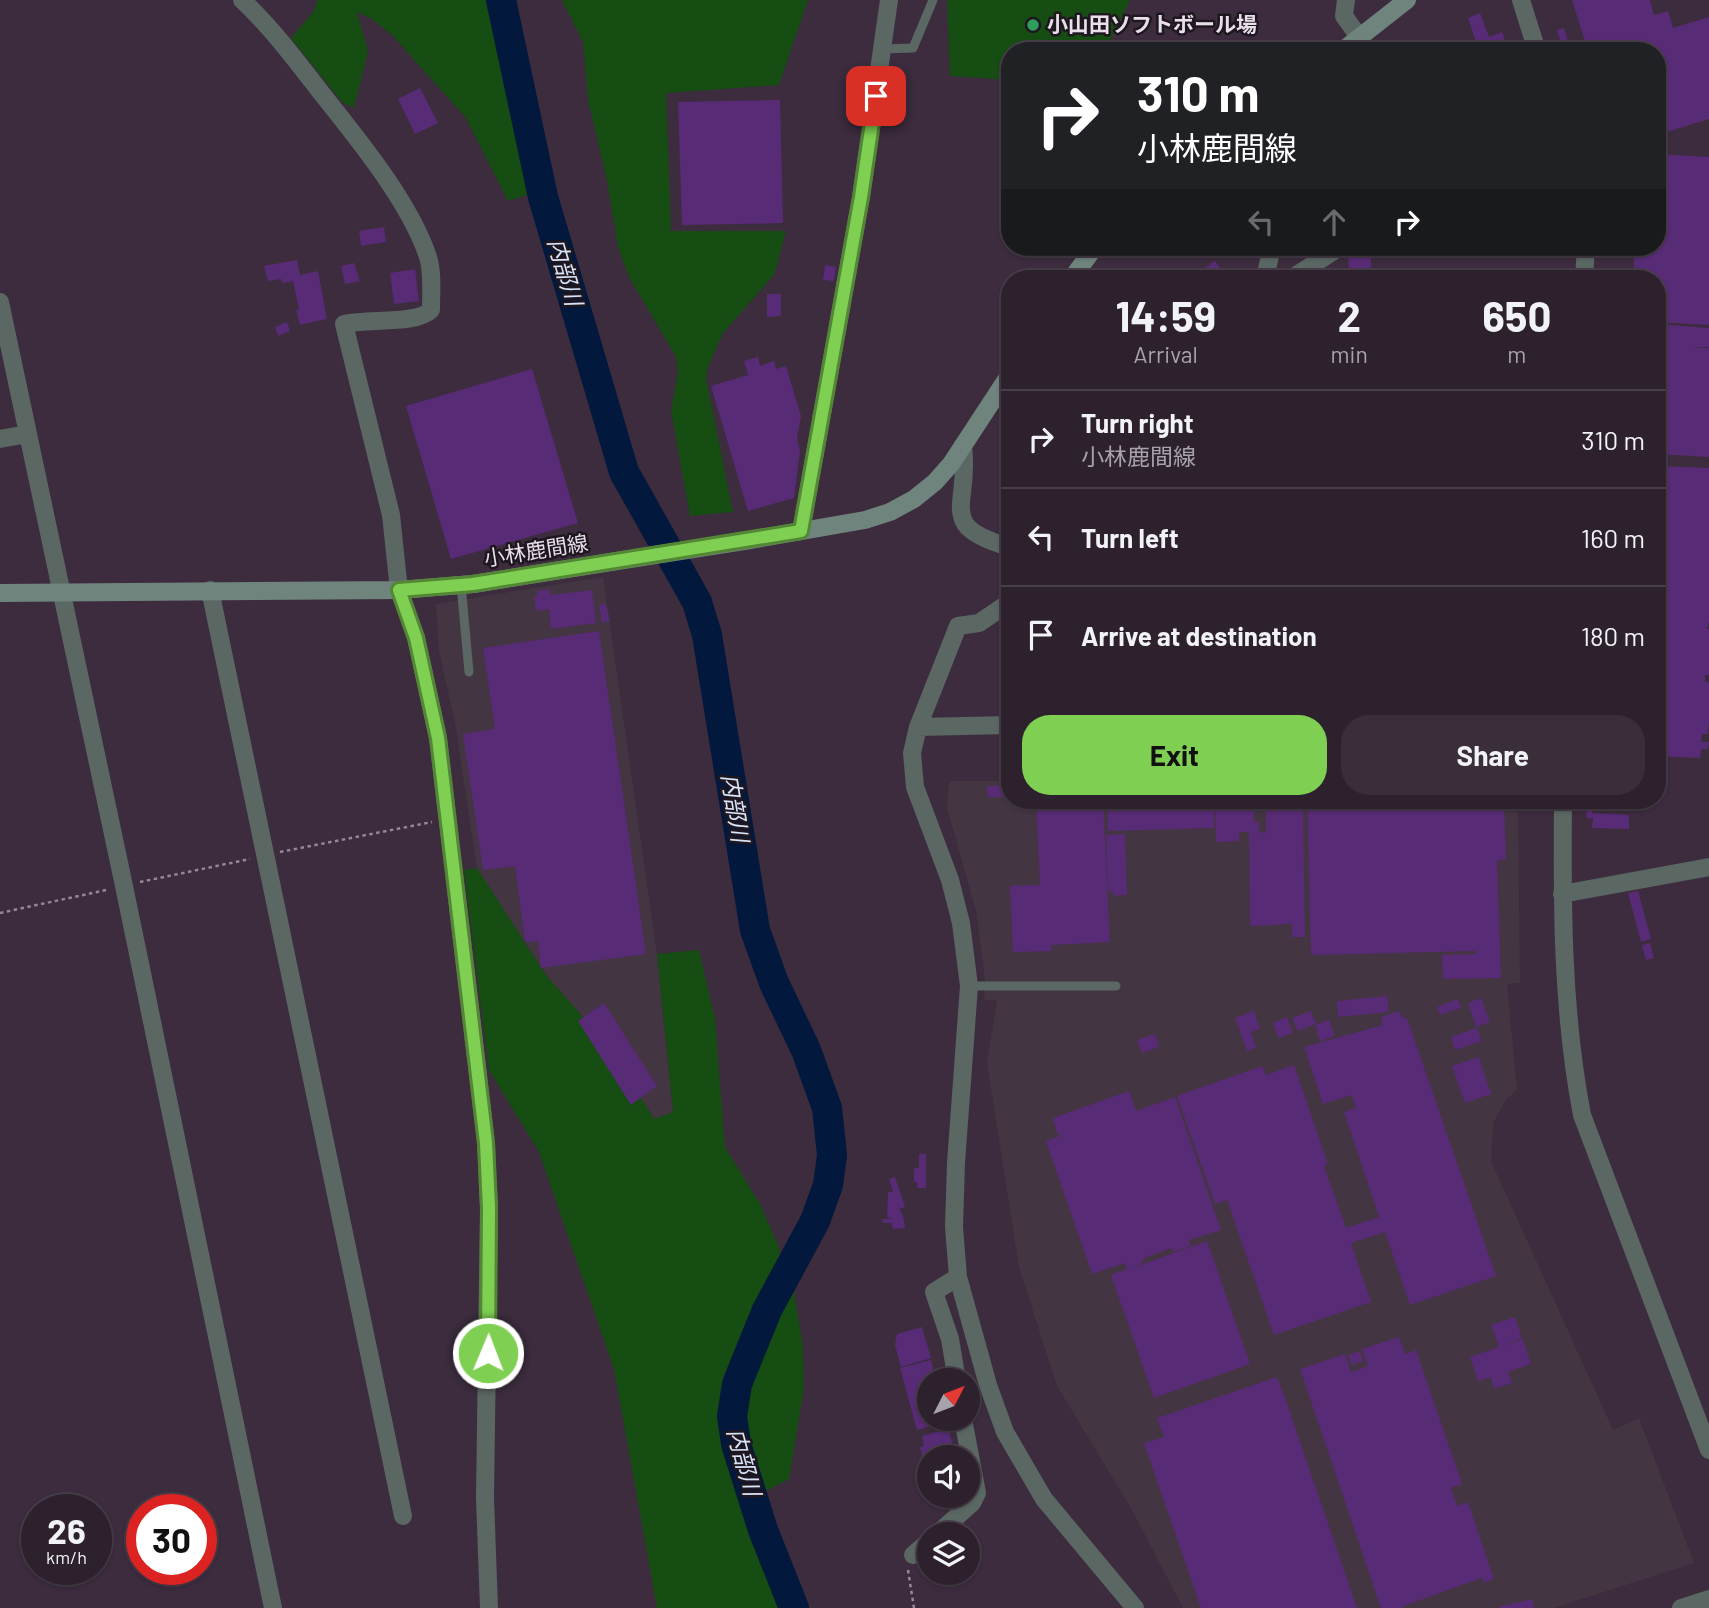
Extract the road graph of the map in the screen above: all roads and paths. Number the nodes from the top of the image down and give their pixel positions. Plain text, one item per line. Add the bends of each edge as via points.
1 (242, 0) edge
2 (889, 0) edge
3 (933, 0) edge
4 (1346, 0) edge
5 (1407, 0) edge
6 (1521, 0) edge
7 (1359, 37) junction
8 (1353, 42) edge
9 (1534, 42) edge
10 (882, 49) junction
11 (1327, 256) edge
12 (1307, 270) edge
13 (0, 302) edge
14 (1001, 388) edge
15 (28, 434) junction
16 (0, 439) edge
17 (963, 446) junction
18 (801, 531) junction
19 (1001, 544) edge
20 (461, 585) junction
21 (210, 590) junction
22 (399, 590) junction
23 (62, 592) junction
24 (0, 593) edge
25 (1001, 608) edge
26 (469, 672) dead end
27 (1001, 725) edge
28 (918, 727) junction
29 (1563, 809) edge
30 (449, 818) junction
31 (265, 855) junction
32 (1709, 867) edge
33 (124, 886) junction
34 (1562, 894) junction
35 (0, 913) edge
36 (969, 986) junction
37 (1116, 986) dead end
38 (958, 1277) junction
39 (955, 1368) edge
40 (965, 1432) edge
41 (1709, 1450) edge
42 (403, 1516) dead end
43 (951, 1522) edge
44 (917, 1552) edge
45 (913, 1555) joint
46 (1709, 1599) edge
47 (273, 1608) edge
48 (489, 1608) edge
49 (914, 1608) edge
50 (1135, 1608) edge
51 (1681, 1608) edge

1 - 22 street via 265,21 388,182 429,260 431,310 425,317 344,324 391,515
2 - 10 street
3 - 10 lane via 913,48
4 - 7 street via 1344,16
5 - 7 main road
6 - 9 street
7 - 8 main road
10 - 18 street via 861,197
11 - 12 street
13 - 15 street
14 - 17 main road, 小林鹿間線
15 - 16 street
15 - 23 street
17 - 18 main road, 小林鹿間線 via 935,482 890,512
17 - 19 street via 966,466 961,520 975,536
18 - 20 main road, 小林鹿間線
20 - 22 main road, 小林鹿間線
20 - 26 lane
21 - 22 main road, 小林鹿間線
21 - 23 main road, 小林鹿間線
21 - 31 street
22 - 30 street via 416,638 438,738
23 - 24 main road, 小林鹿間線
23 - 33 street
25 - 28 street via 979,623 958,626
27 - 28 street
28 - 36 street via 912,753 915,787 953,891
29 - 34 street
30 - 31 path
30 - 48 street via 487,1156 485,1498
31 - 33 path
31 - 42 street
32 - 34 street
33 - 35 path
33 - 47 street
34 - 41 street via 1569,1033 1582,1115
36 - 37 lane
36 - 38 street via 954,1227
38 - 39 street via 934,1292
38 - 50 street via 1005,1432 1044,1499
40 - 43 street via 976,1493 972,1503
44 - 45 street
45 - 49 path via 908,1571
46 - 51 street

